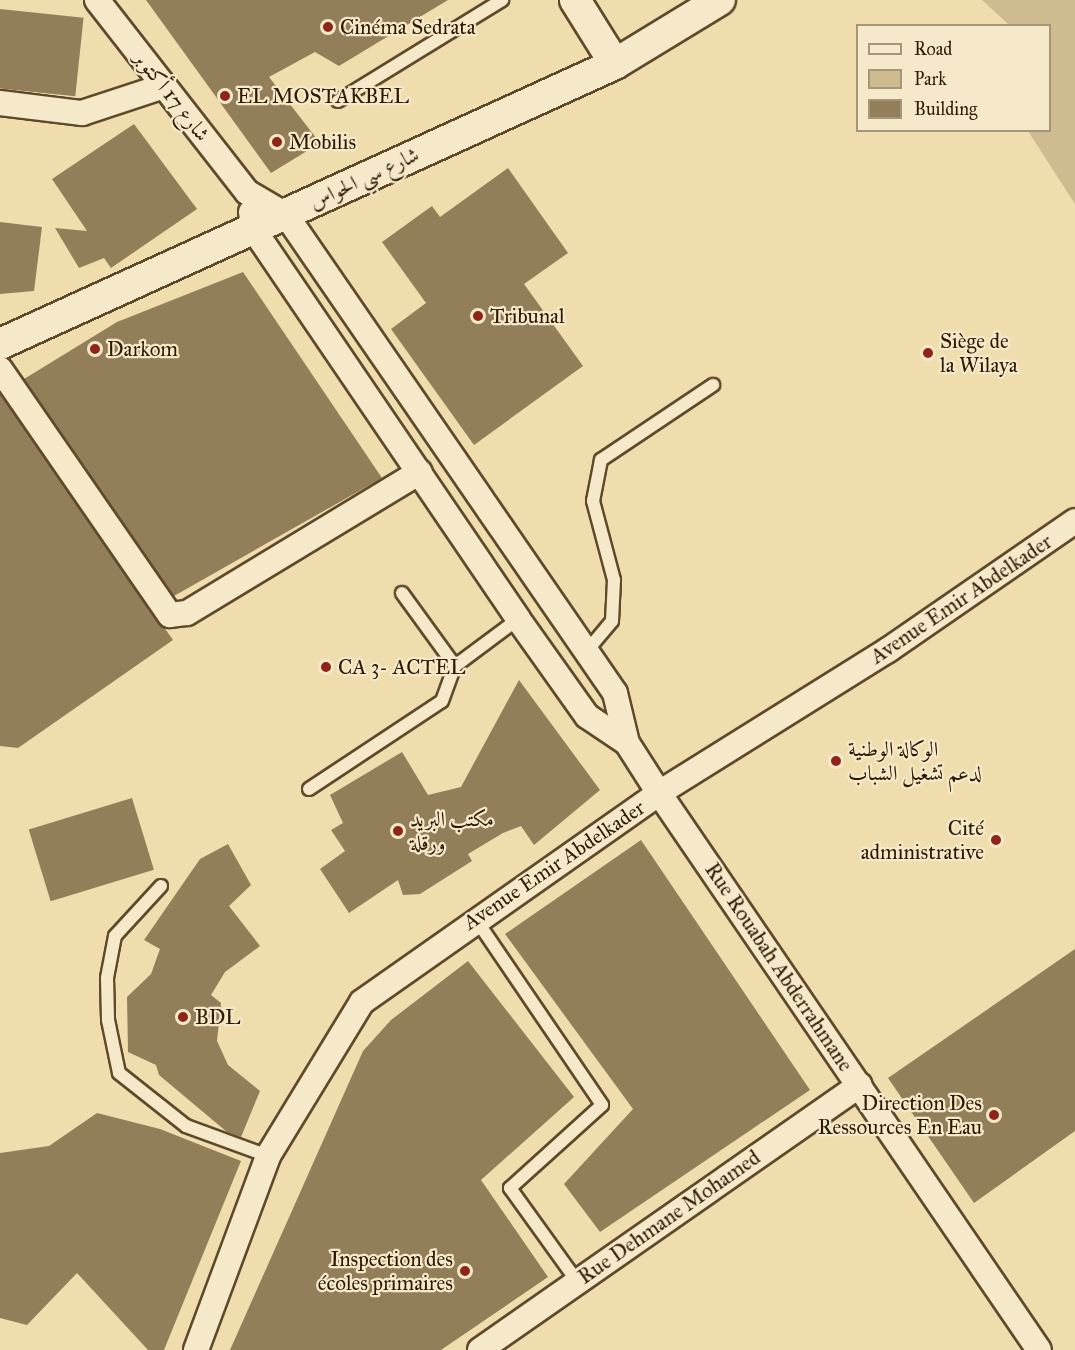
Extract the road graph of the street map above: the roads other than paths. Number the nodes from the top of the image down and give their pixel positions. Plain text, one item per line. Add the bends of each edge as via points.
1 (502, 0) edge
2 (574, 0) edge
3 (720, 0) edge
4 (103, 2) edge
5 (615, 64) junction
6 (164, 86) junction
7 (338, 101) dead end
8 (0, 103) edge
9 (247, 192) junction
10 (286, 215) junction
11 (254, 230) junction
12 (0, 344) edge
13 (0, 369) edge
14 (713, 385) dead end
15 (420, 472) junction
16 (1075, 521) edge
17 (402, 593) dead end
18 (518, 618) junction
19 (586, 652) junction
20 (455, 666) junction
21 (627, 743) junction
22 (309, 789) dead end
23 (659, 793) junction
24 (160, 886) dead end
25 (475, 918) junction
26 (860, 1085) junction
27 (268, 1156) junction
28 (576, 1280) junction
29 (196, 1350) edge
30 (480, 1350) edge
31 (1039, 1350) edge

1 - 7 lane
2 - 5 street
3 - 5 street, شارع سي الحواس
4 - 6 street, شارع 17 أكتوبر
5 - 10 street, شارع سي الحواس
6 - 8 street via 82,113
6 - 9 street, شارع 17 أكتوبر
9 - 10 street
9 - 11 street
10 - 11 street, شارع سي الحواس
10 - 19 street
11 - 12 street, شارع سي الحواس
11 - 15 street
13 - 15 street via 170,615 187,614
14 - 19 lane via 601,460 593,501 614,580 612,621
15 - 18 street
16 - 23 street, Avenue Emir Abdelkader via 888,650
17 - 20 lane
18 - 20 lane
18 - 21 street via 587,716
19 - 21 street via 615,693
20 - 22 lane via 442,701
21 - 23 street, Rue Rouabah Abderrahmane
23 - 25 street, Avenue Emir Abdelkader
23 - 26 street, Rue Rouabah Abderrahmane
24 - 27 lane via 115,936 107,978 108,1020 119,1073 186,1126
25 - 27 street, Avenue Emir Abdelkader via 362,1002
25 - 28 lane via 602,1105 510,1188
26 - 28 street, Rue Dehmane Mohamed
26 - 31 street, Rue Rouabah Abderrahmane
27 - 29 street, Avenue Emir Abdelkader
28 - 30 street, Rue Dehmane Mohamed

